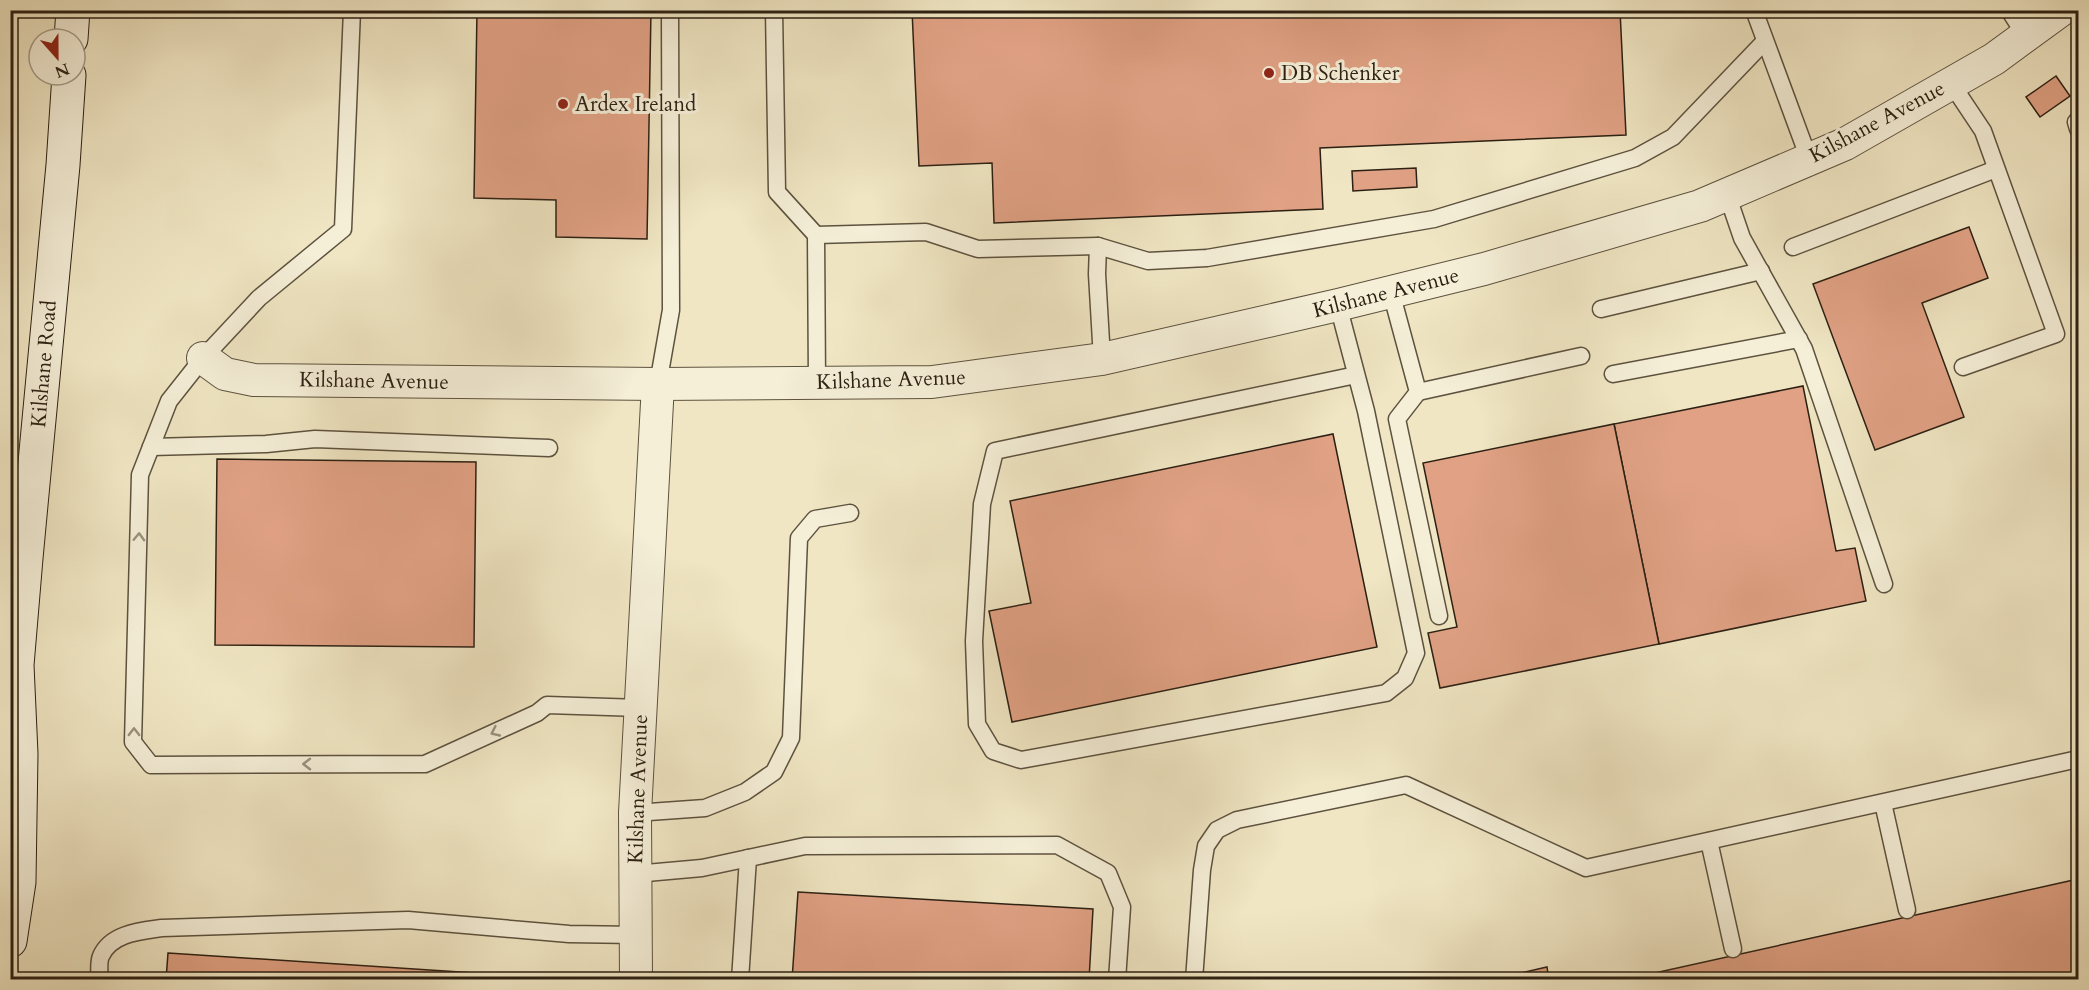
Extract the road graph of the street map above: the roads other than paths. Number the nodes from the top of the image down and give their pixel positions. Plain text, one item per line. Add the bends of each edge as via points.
1 (73, 10) edge
2 (352, 10) edge
3 (670, 10) edge
4 (774, 10) edge
5 (1754, 10) edge
6 (2061, 10) edge
7 (2017, 23) edge
8 (72, 27) edge
9 (1764, 42) junction
10 (1951, 83) junction
11 (68, 87) edge
12 (2079, 120) edge
13 (2079, 129) edge
14 (1809, 159) junction
15 (1996, 169) junction
16 (1727, 194) junction
17 (816, 235) junction
18 (1098, 246) junction
19 (1793, 247) dead end
20 (1761, 271) junction
21 (1391, 292) junction
22 (1338, 305) junction
23 (1601, 309) dead end
24 (1799, 339) junction
25 (1581, 356) dead end
26 (203, 358) junction
27 (1102, 359) junction
28 (1963, 367) dead end
29 (1613, 374) dead end
30 (1356, 375) junction
31 (817, 383) junction
32 (658, 384) junction
33 (1418, 392) junction
34 (151, 447) junction
35 (549, 448) dead end
36 (850, 513) dead end
37 (1884, 584) dead end
38 (1439, 616) dead end
39 (640, 708) junction
40 (2079, 759) edge
41 (1883, 802) junction
42 (634, 813) junction
43 (1709, 841) junction
44 (748, 858) junction
45 (635, 874) junction
46 (1907, 910) dead end
47 (636, 935) junction
48 (10, 941) edge
49 (1733, 949) dead end
50 (99, 980) edge
51 (636, 980) edge
52 (740, 980) edge
53 (1117, 980) edge
54 (1194, 980) edge

1 - 8 street
2 - 26 lane via 343,229 259,298
3 - 32 lane via 671,310
4 - 17 lane via 777,192
5 - 9 lane
6 - 7 street, Kilshane Avenue
7 - 10 street, Kilshane Avenue via 1994,59
9 - 14 lane
9 - 18 lane via 1673,137 1635,158 1434,219 1207,258 1148,261
10 - 14 street, Kilshane Avenue via 1845,144
10 - 15 lane via 1983,130
11 - 48 street, Kilshane Road via 17,665 21,754 19,882
12 - 13 lane
14 - 16 street, Kilshane Avenue
15 - 19 lane
15 - 28 lane via 2056,334
16 - 20 lane via 1742,238
16 - 21 street, Kilshane Avenue via 1700,206 1495,266
17 - 18 lane via 926,232 978,249
17 - 31 lane
18 - 27 lane
20 - 23 lane
20 - 24 lane
21 - 22 street, Kilshane Avenue
21 - 33 lane
22 - 27 street, Kilshane Avenue
22 - 30 lane
24 - 29 lane
24 - 37 lane
25 - 33 lane
26 - 32 street, Kilshane Avenue via 225,374 254,380
26 - 34 lane via 169,401
27 - 31 street, Kilshane Avenue via 932,382
30 - 30 lane via 1416,653 1405,678 1386,693 1021,760 993,750 977,724 974,641 982,504 995,451
31 - 32 street, Kilshane Avenue
32 - 39 street, Kilshane Avenue
33 - 38 lane via 1397,419
34 - 35 lane via 315,439
39 -> 34 lane via 547,705 425,764 151,765 133,742 140,475
36 - 42 lane via 815,519 799,538 791,738 774,772 745,792 705,808
39 - 42 street, Kilshane Avenue
40 - 41 lane
41 - 43 lane
41 - 46 lane
42 - 45 street, Kilshane Avenue
43 - 49 lane
43 - 54 lane via 1586,868 1406,784 1237,820 1217,830 1206,846
44 - 45 lane via 702,868
44 - 52 lane
44 - 53 lane via 805,846 1057,845 1108,873 1122,907
45 - 47 street, Kilshane Avenue
47 - 50 lane via 569,934 408,920 162,928 132,932 115,940 100,956
47 - 51 street, Kilshane Avenue

